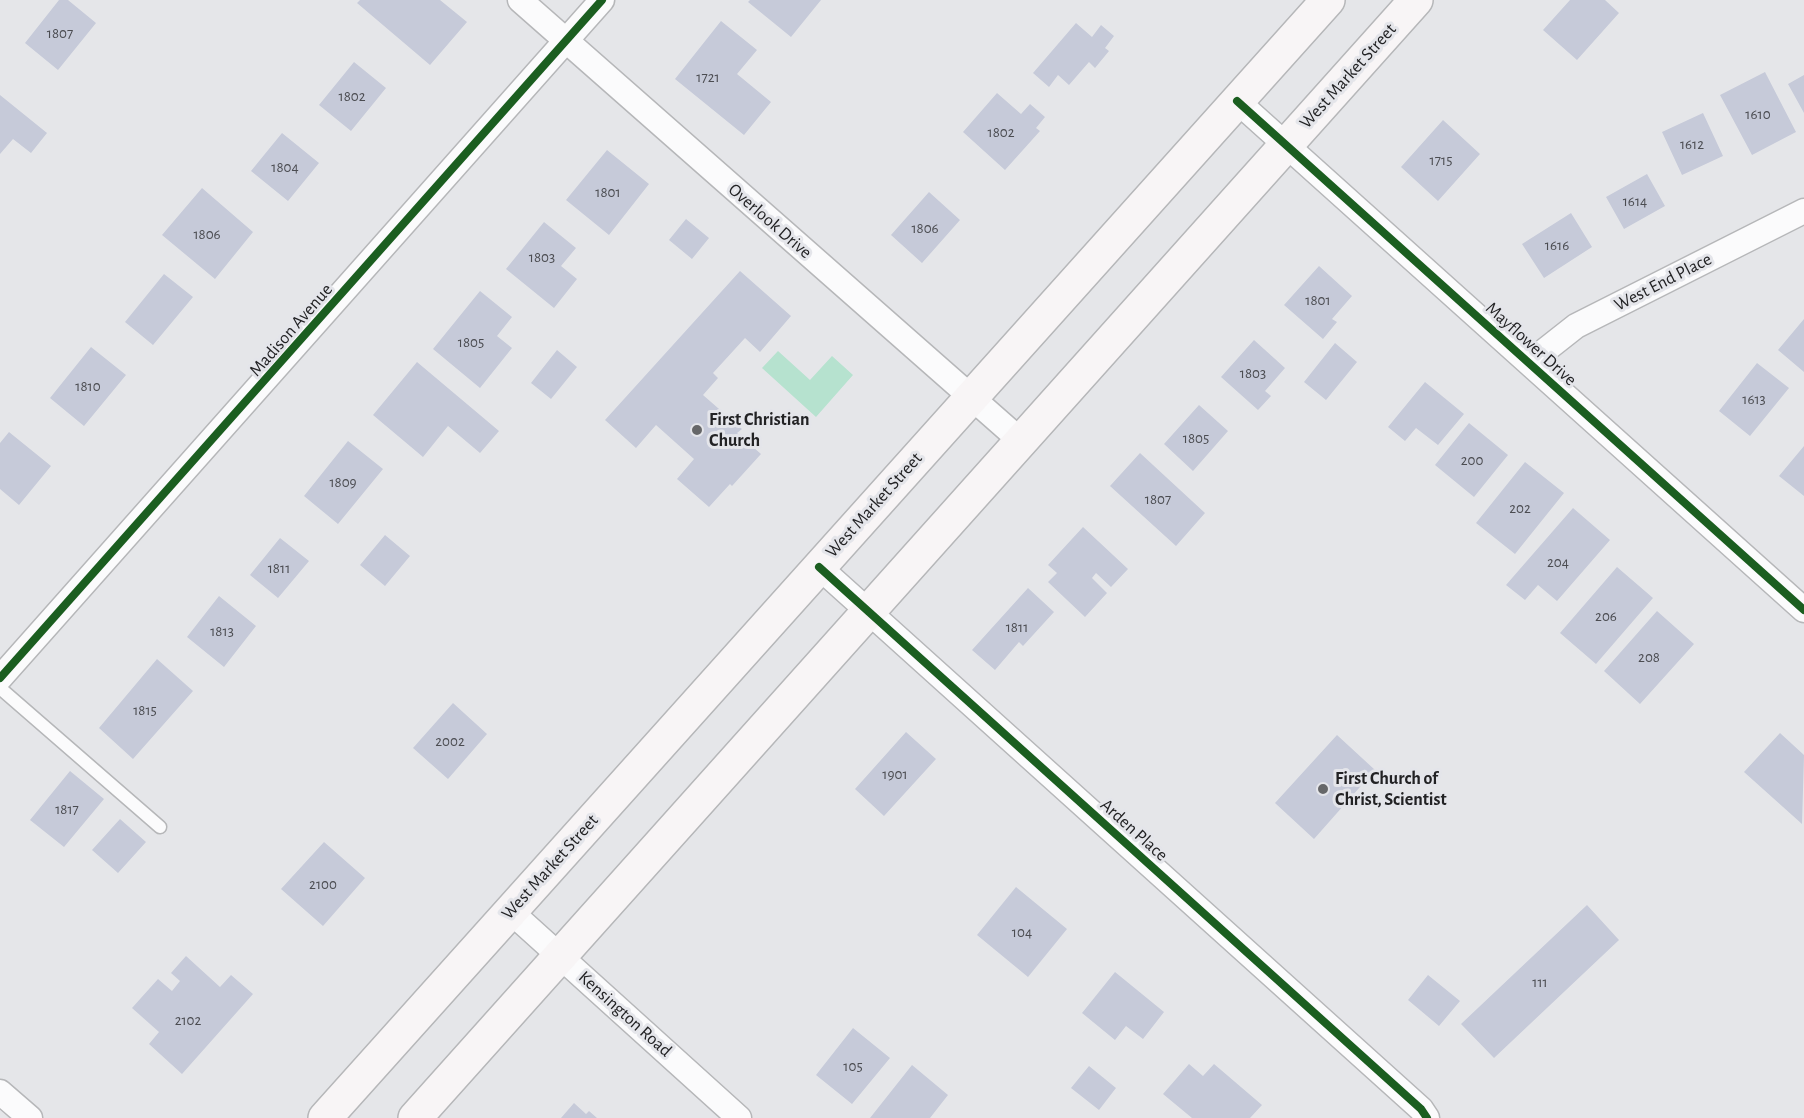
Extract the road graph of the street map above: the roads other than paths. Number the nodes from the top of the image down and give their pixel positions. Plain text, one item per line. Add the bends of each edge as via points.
1 (520, 0) edge
2 (602, 0) edge
3 (1328, 0) edge
4 (1416, 0) edge
5 (565, 41) junction
6 (1237, 101) junction
7 (1287, 144) junction
8 (1804, 211) edge
9 (1529, 363) junction
10 (971, 398) junction
11 (1021, 441) junction
12 (819, 567) junction
13 (1804, 610) edge
14 (868, 611) junction
15 (0, 678) edge
16 (0, 688) edge
17 (160, 827) dead end
18 (510, 911) junction
19 (560, 956) junction
20 (0, 1092) edge
21 (30, 1118) edge
22 (325, 1118) edge
23 (415, 1118) edge
24 (739, 1118) edge
25 (1428, 1118) edge

1 - 5 street, Overlook Drive
2 - 5 street, Madison Avenue
3 - 6 main road, West Market Street
4 - 7 main road, West Market Street
5 - 10 street, Overlook Drive
5 - 15 street, Madison Avenue
6 - 7 street, Mayflower Drive
6 - 10 main road, West Market Street
7 - 9 street, Mayflower Drive
7 - 11 main road, West Market Street
8 - 9 street, West End Place via 1576,326
9 - 13 street, Mayflower Drive
10 - 11 street, Overlook Drive
10 - 12 main road, West Market Street
11 - 14 main road, West Market Street
12 - 14 street, Arden Place
12 - 18 main road, West Market Street
14 - 19 main road, West Market Street
14 - 25 street, Arden Place via 1256,958
16 - 17 lane
18 - 19 street, Kensington Road
18 - 22 main road, West Market Street
19 - 23 main road, West Market Street
19 - 24 street, Kensington Road
20 - 21 street

